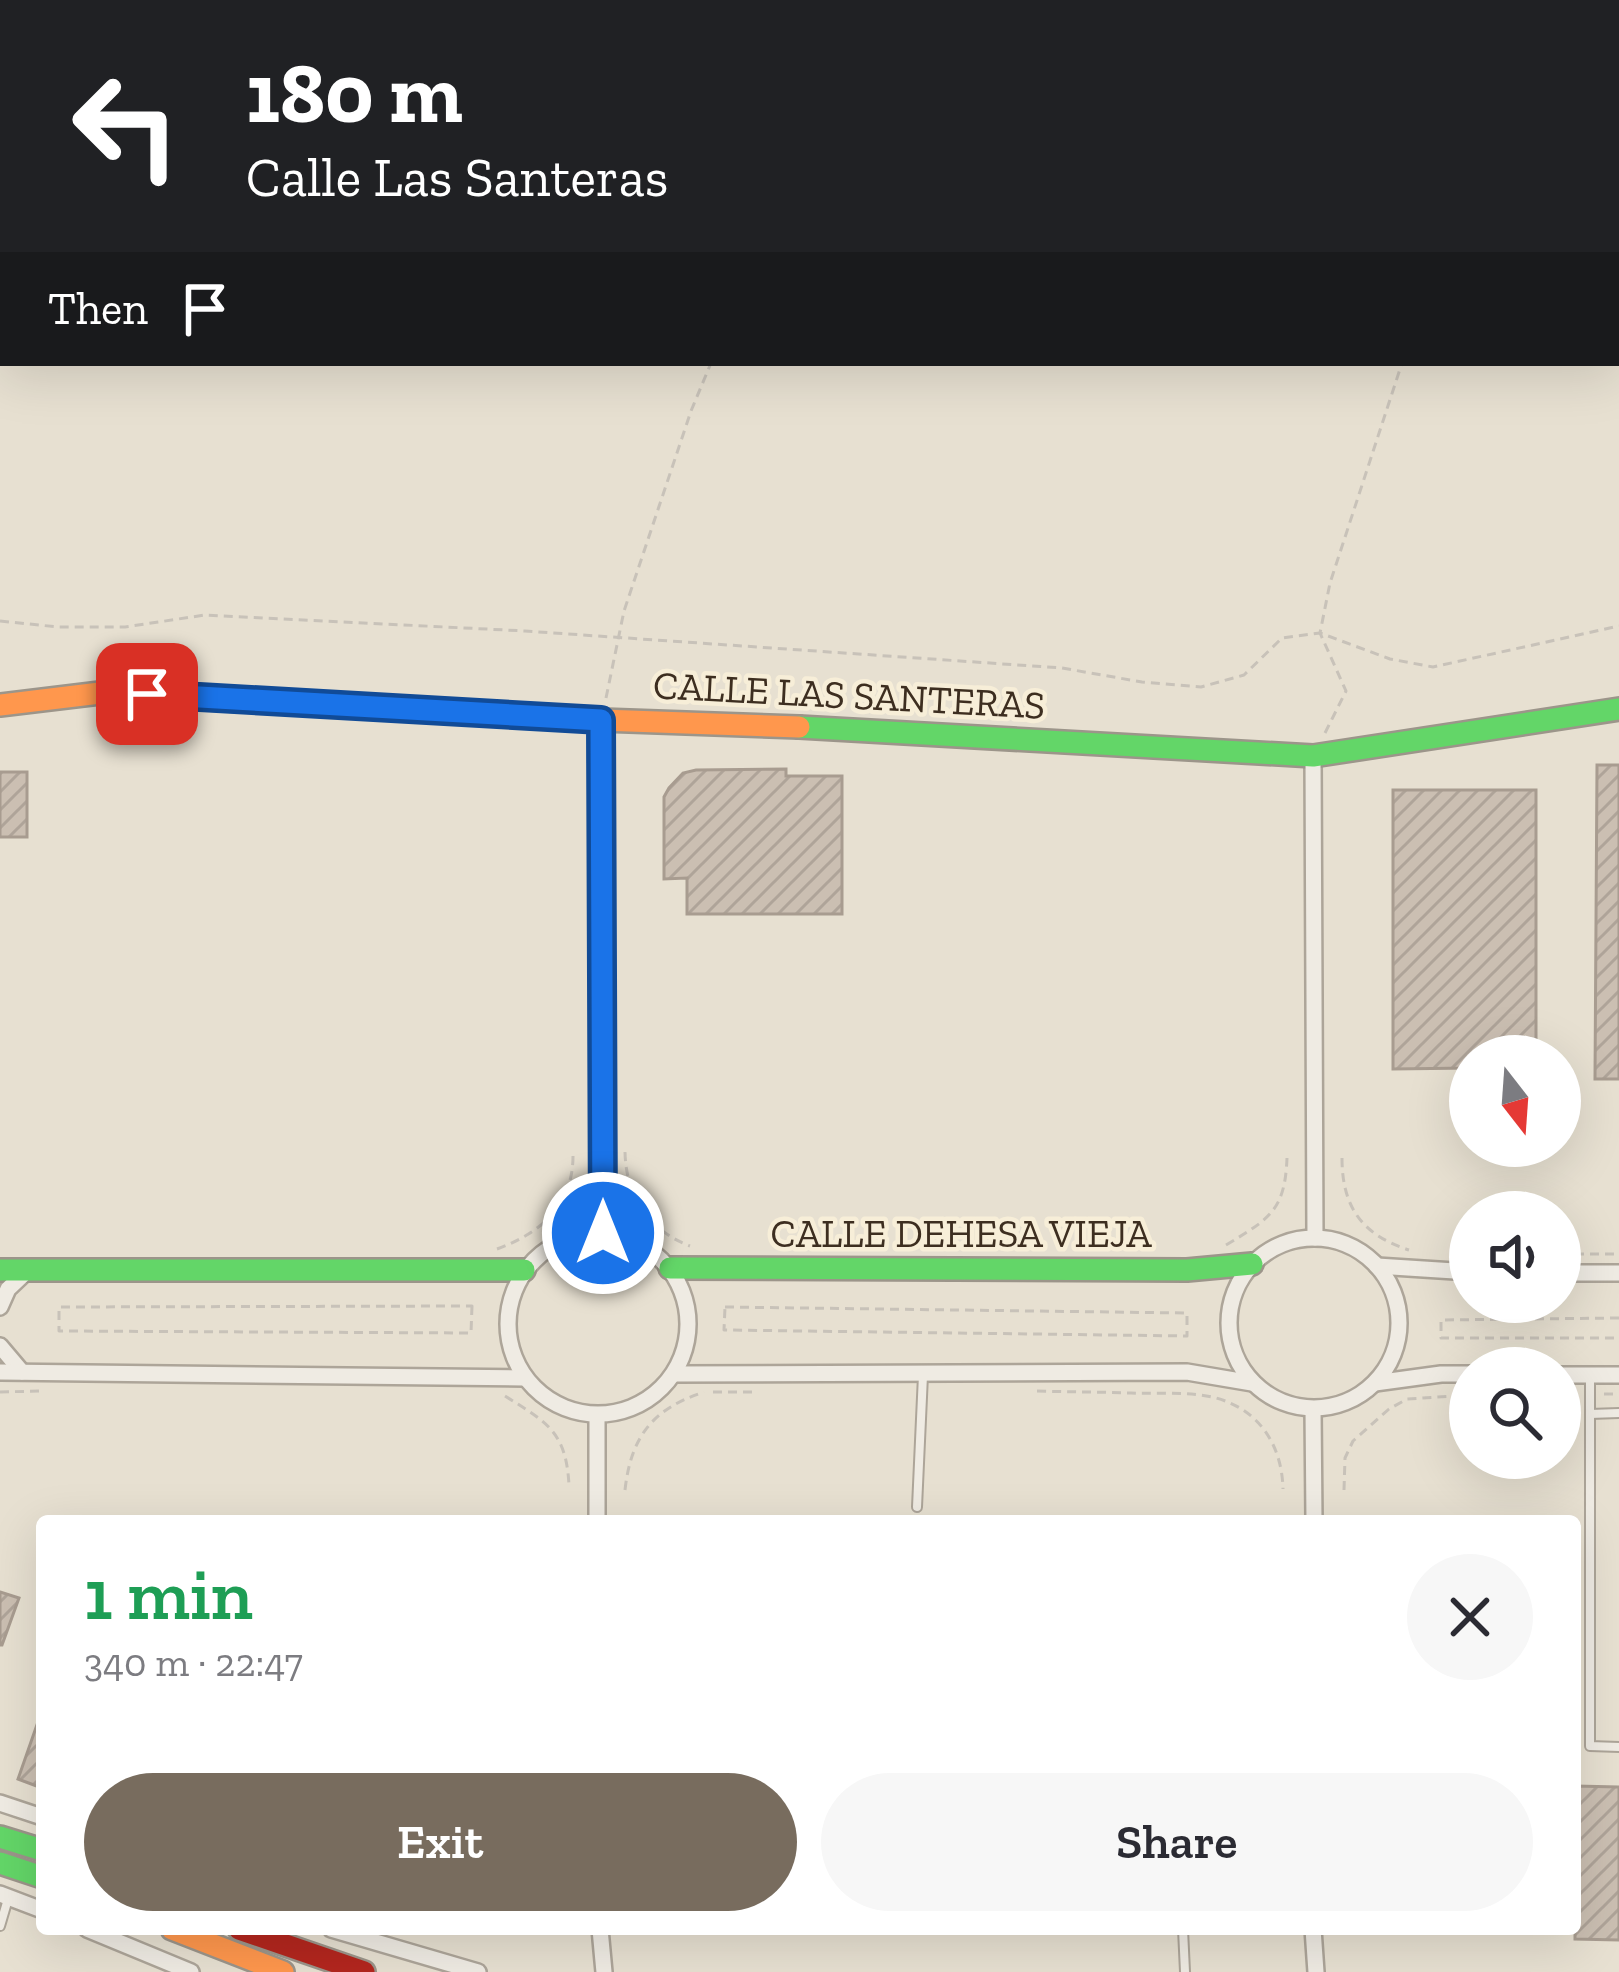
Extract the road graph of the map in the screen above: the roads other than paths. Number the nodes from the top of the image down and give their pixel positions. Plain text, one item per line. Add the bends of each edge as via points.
1 (0, 705) edge
2 (1619, 709) edge
3 (601, 720) junction
4 (1313, 756) junction
5 (603, 1233) junction
6 (1315, 1238) junction
7 (1252, 1264) junction
8 (1377, 1266) junction
9 (670, 1268) junction
10 (0, 1270) edge
11 (27, 1270) junction
12 (524, 1270) junction
13 (1449, 1271) edge
14 (1581, 1273) edge
15 (1619, 1274) edge
16 (0, 1307) edge
17 (0, 1346) edge
18 (0, 1372) edge
19 (22, 1372) junction
20 (923, 1373) junction
21 (1449, 1374) edge
22 (674, 1375) junction
23 (1581, 1375) edge
24 (1591, 1375) junction
25 (1619, 1375) edge
26 (524, 1378) junction
27 (1252, 1383) junction
28 (1375, 1383) junction
29 (1313, 1409) junction
30 (1619, 1413) edge
31 (1590, 1414) junction
32 (597, 1415) junction
33 (917, 1508) dead end
34 (597, 1515) edge
35 (1314, 1515) edge
36 (1619, 1747) edge
37 (0, 1803) edge
38 (36, 1815) edge
39 (0, 1837) edge
40 (36, 1848) edge
41 (0, 1863) edge
42 (36, 1874) edge
43 (4, 1896) edge
44 (36, 1908) edge
45 (0, 1926) edge
46 (102, 1935) edge
47 (188, 1935) edge
48 (256, 1935) edge
49 (352, 1935) edge
50 (601, 1935) edge
51 (1183, 1935) edge
52 (1313, 1935) edge
53 (1313, 1969) edge
54 (191, 1972) edge
55 (284, 1972) edge
56 (364, 1972) edge
57 (478, 1972) edge
58 (604, 1972) edge
59 (1185, 1972) edge

1 - 3 street, CALLE LAS SANTERAS via 100,693
2 - 4 street, CALLE LAS SANTERAS
3 - 4 street, CALLE LAS SANTERAS
3 - 5 street
4 - 6 street
5 - 9 street via 651,1250
5 - 12 street via 573,1236
6 - 7 street via 1270,1250
6 - 8 street via 1338,1241
7 - 9 street, CALLE DEHESA VIEJA
7 - 27 street via 1229,1310 1229,1337
8 - 13 street
8 - 28 street via 1399,1312 1390,1363
9 - 22 street via 689,1321
10 - 11 street
11 - 12 street
11 - 16 street
12 - 26 street via 506,1324
14 - 15 street
17 - 19 street
18 - 19 street
19 - 26 street
20 - 22 street
20 - 27 street via 1187,1372
20 - 33 lane
21 - 28 street
22 - 32 street via 627,1410
23 - 24 street
24 - 25 street
24 - 31 lane
26 - 32 street via 544,1398
27 - 29 street
28 - 29 street via 1336,1406
29 - 35 street
30 - 31 lane
31 - 36 lane via 1590,1747
32 - 34 street
37 - 38 street
39 - 40 street
41 - 42 street
43 - 44 street
43 - 45 lane
46 - 54 street
47 - 55 street
48 - 56 street
49 - 57 street
50 - 58 street
51 - 59 lane
52 - 53 street

